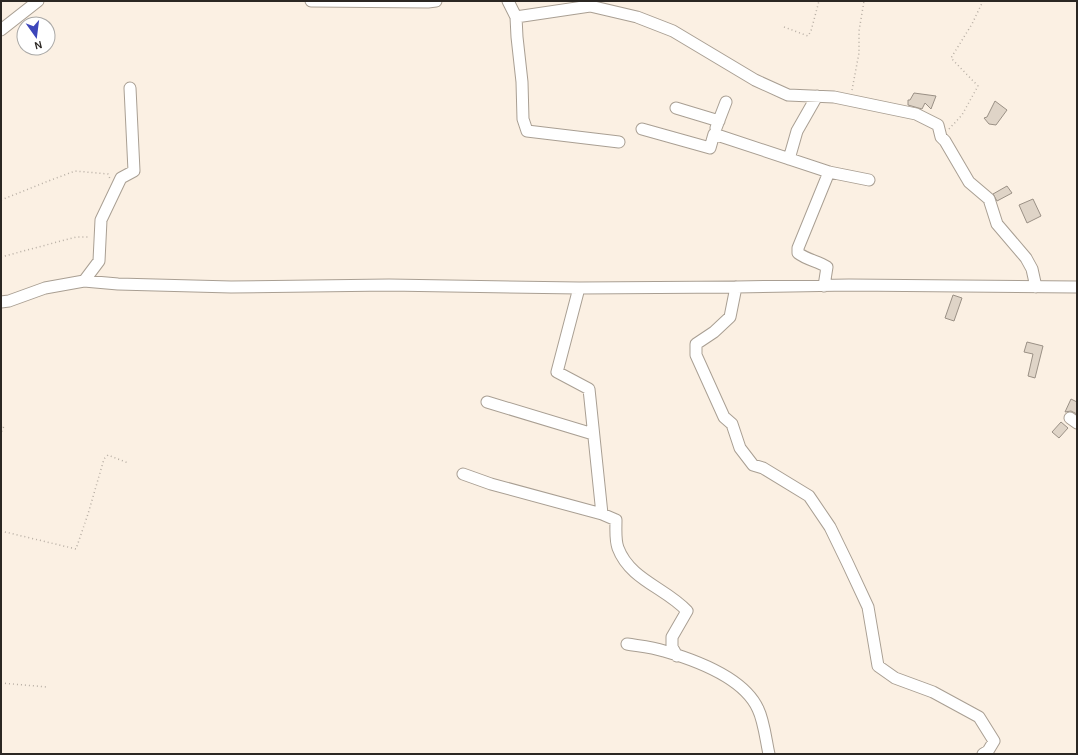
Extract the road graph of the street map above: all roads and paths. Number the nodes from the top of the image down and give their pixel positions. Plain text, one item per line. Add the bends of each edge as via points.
1 (38, 1) edge
2 (311, 1) edge
3 (436, 1) edge
4 (508, 1) edge
5 (819, 1) edge
6 (864, 1) edge
7 (983, 1) edge
8 (516, 17) junction
9 (784, 27) dead end
10 (1, 30) edge
11 (130, 88) dead end
12 (817, 96) junction
13 (849, 101) junction
14 (726, 102) dead end
15 (676, 108) dead end
16 (719, 121) junction
17 (642, 129) dead end
18 (714, 134) junction
19 (941, 137) junction
20 (619, 142) dead end
21 (789, 159) junction
22 (829, 172) junction
23 (110, 180) dead end
24 (869, 180) dead end
25 (1, 200) edge
26 (92, 237) dead end
27 (1, 257) edge
28 (84, 281) junction
29 (824, 286) junction
30 (1036, 287) junction
31 (1077, 287) edge
32 (579, 288) junction
33 (736, 288) junction
34 (1, 302) edge
35 (487, 402) dead end
36 (1, 426) edge
37 (1, 433) edge
38 (594, 434) junction
39 (128, 463) dead end
40 (464, 474) dead end
41 (602, 514) junction
42 (1, 531) edge
43 (627, 644) dead end
44 (677, 656) junction
45 (1, 683) edge
46 (48, 687) dead end
47 (769, 754) edge
48 (983, 754) edge

1 - 10 street
2 - 3 street
4 - 8 street
5 - 9 path via 808,36
6 - 13 path via 859,31 859,53
7 - 19 path via 951,58 978,86 962,115
8 - 12 street via 590,6 637,17 673,31 755,80 788,95
8 - 20 street via 523,119 527,131
11 - 28 street via 134,172 120,178 101,220 99,261
12 - 13 street
12 - 21 street via 797,131
13 - 19 street via 916,114 938,125
14 - 16 street
15 - 16 street
16 - 18 street
17 - 18 street via 710,148
18 - 21 street
19 - 30 street via 969,182 989,199 997,224 1026,258 1032,269
21 - 22 street
22 - 24 street
22 - 29 street via 798,248 798,253 802,256 827,267
23 - 25 path via 108,174 75,172
26 - 27 path via 76,236
28 - 32 street via 223,287 389,285
28 - 34 street via 45,288
29 - 30 street
29 - 33 street
30 - 31 street
32 - 33 street
32 - 38 street via 557,372 589,389
33 - 48 street via 730,317 696,344 696,355 724,417 732,424 740,448 753,465 763,468 809,496 830,527 868,607 878,666 895,678 933,692 978,717 994,741
35 - 38 street
36 - 37 path via 4,426
38 - 41 street
39 - 42 path via 108,454 104,459 76,548
40 - 41 street via 491,484
41 - 44 street via 616,520 618,547 624,560 645,580 680,602 687,611 672,637 672,647
43 - 44 street via 663,650
44 - 47 street via 732,679 749,694 759,710
45 - 46 path

